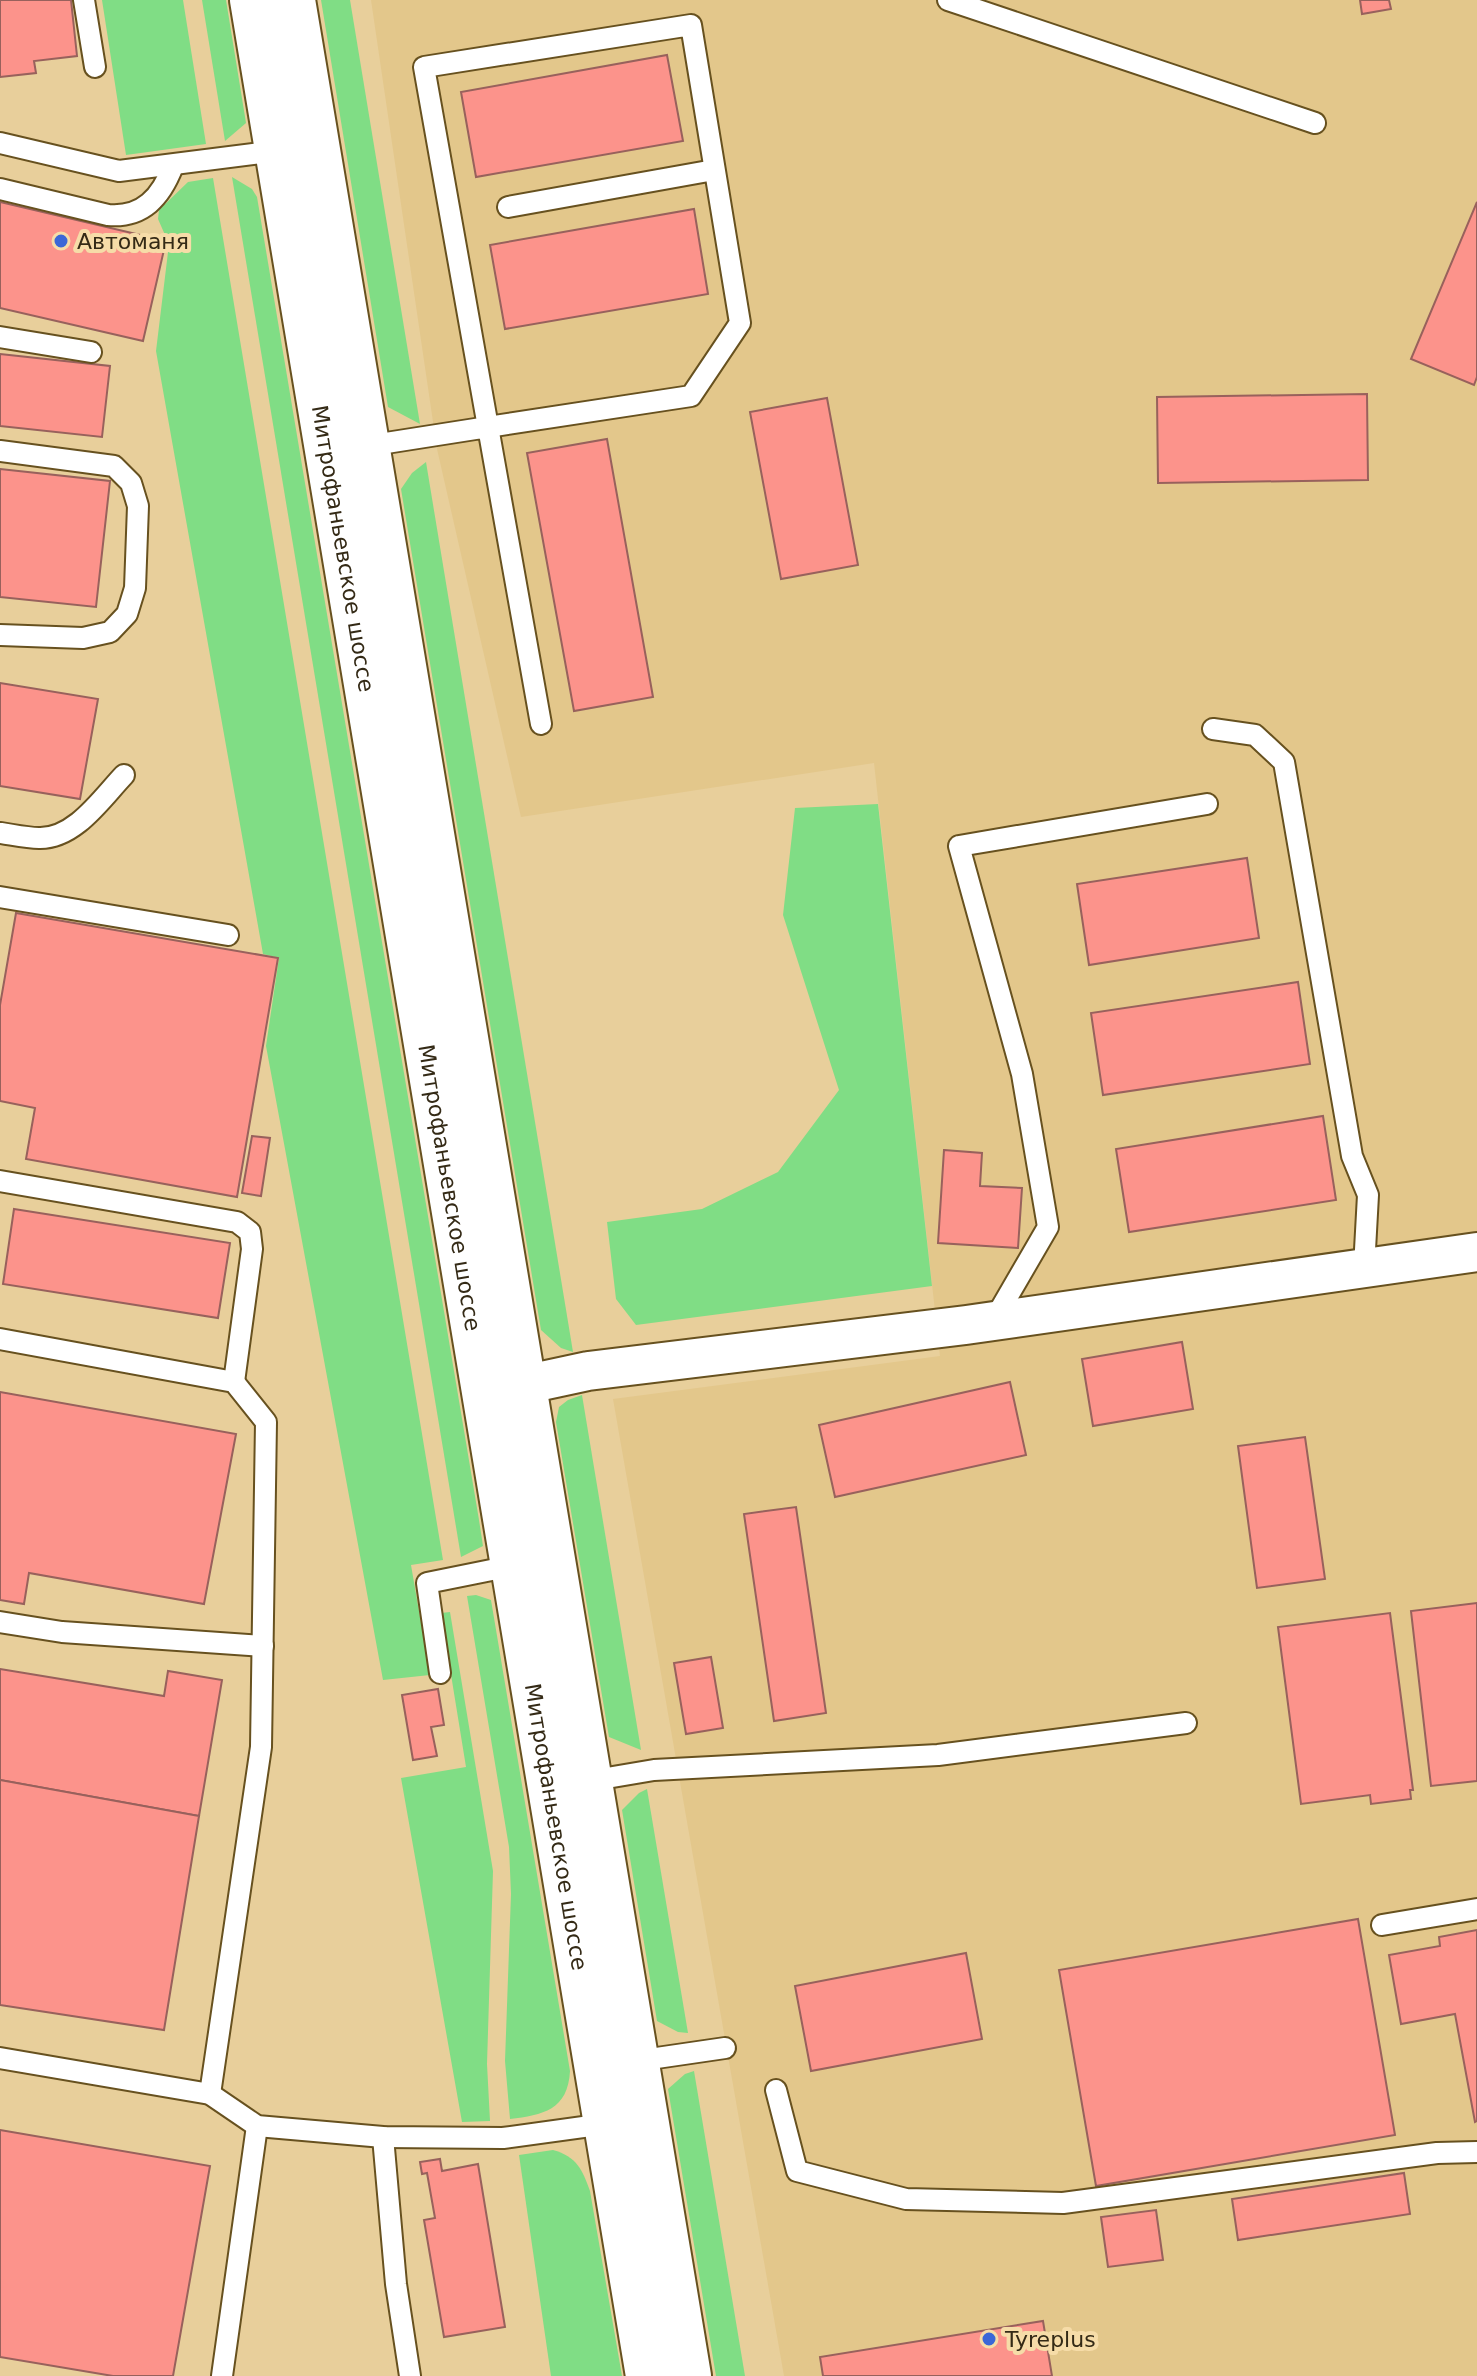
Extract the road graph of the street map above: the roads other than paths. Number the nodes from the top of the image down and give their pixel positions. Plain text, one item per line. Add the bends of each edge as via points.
1 (84, 0) edge
2 (252, 0) edge
3 (293, 0) edge
4 (948, 0) edge
5 (95, 67) dead end
6 (1315, 123) dead end
7 (0, 143) edge
8 (277, 151) junction
9 (173, 166) junction
10 (714, 170) junction
11 (0, 189) edge
12 (508, 207) dead end
13 (0, 337) edge
14 (91, 352) dead end
15 (488, 427) junction
16 (367, 446) junction
17 (0, 451) edge
18 (0, 635) edge
19 (541, 724) dead end
20 (1213, 729) dead end
21 (124, 775) dead end
22 (1207, 804) dead end
23 (0, 835) edge
24 (0, 897) edge
25 (228, 935) dead end
26 (0, 1181) edge
27 (1477, 1252) edge
28 (1364, 1268) junction
29 (994, 1320) junction
30 (0, 1339) edge
31 (234, 1382) junction
32 (503, 1388) junction
33 (511, 1566) junction
34 (0, 1622) edge
35 (263, 1646) junction
36 (440, 1673) dead end
37 (1186, 1723) dead end
38 (589, 1781) junction
39 (1477, 1909) edge
40 (1382, 1925) dead end
41 (725, 2048) dead end
42 (0, 2058) edge
43 (636, 2061) junction
44 (776, 2090) dead end
45 (210, 2094) junction
46 (605, 2124) junction
47 (257, 2126) junction
48 (383, 2137) junction
49 (1477, 2152) edge
50 (222, 2376) edge
51 (410, 2376) edge
52 (648, 2376) edge
53 (689, 2376) edge

1 - 5 lane
2 - 8 main road, Митрофаньевское шоссе
3 - 16 main road, Митрофаньевское шоссе
4 - 6 lane
7 - 9 lane via 119,171
8 - 9 lane
8 - 32 main road, Митрофаньевское шоссе
9 - 11 lane via 160,194 125,216
10 - 12 lane
10 - 15 lane via 740,323 691,396
10 - 15 lane via 691,25 424,67
13 - 14 lane
15 - 16 lane
15 - 19 lane
16 - 32 main road, Митрофаньевское шоссе
17 - 18 lane via 114,466 131,483 138,506 135,588 127,614 110,632 83,638
20 - 28 lane via 1255,735 1284,762 1352,1156 1368,1195
21 - 23 lane via 62,834
22 - 29 lane via 959,846 1022,1074 1048,1227
24 - 25 lane
26 - 31 lane via 237,1222 250,1232
27 - 28 street
28 - 29 street
29 - 32 street via 588,1371
30 - 31 lane
31 - 35 lane via 266,1422
32 - 33 main road, Митрофаньевское шоссе
32 - 38 main road, Митрофаньевское шоссе
33 - 36 lane via 427,1583
33 - 46 main road, Митрофаньевское шоссе
34 - 35 lane via 62,1632
35 - 45 lane via 261,1747
37 - 38 lane via 938,1755 654,1770
38 - 43 main road, Митрофаньевское шоссе
39 - 40 lane
41 - 43 lane
42 - 45 lane
43 - 53 main road, Митрофаньевское шоссе
44 - 49 lane via 797,2171 906,2199 1063,2203
45 - 47 lane
46 - 48 lane via 503,2138
46 - 52 main road, Митрофаньевское шоссе
47 - 48 lane
47 - 50 lane
48 - 51 lane

